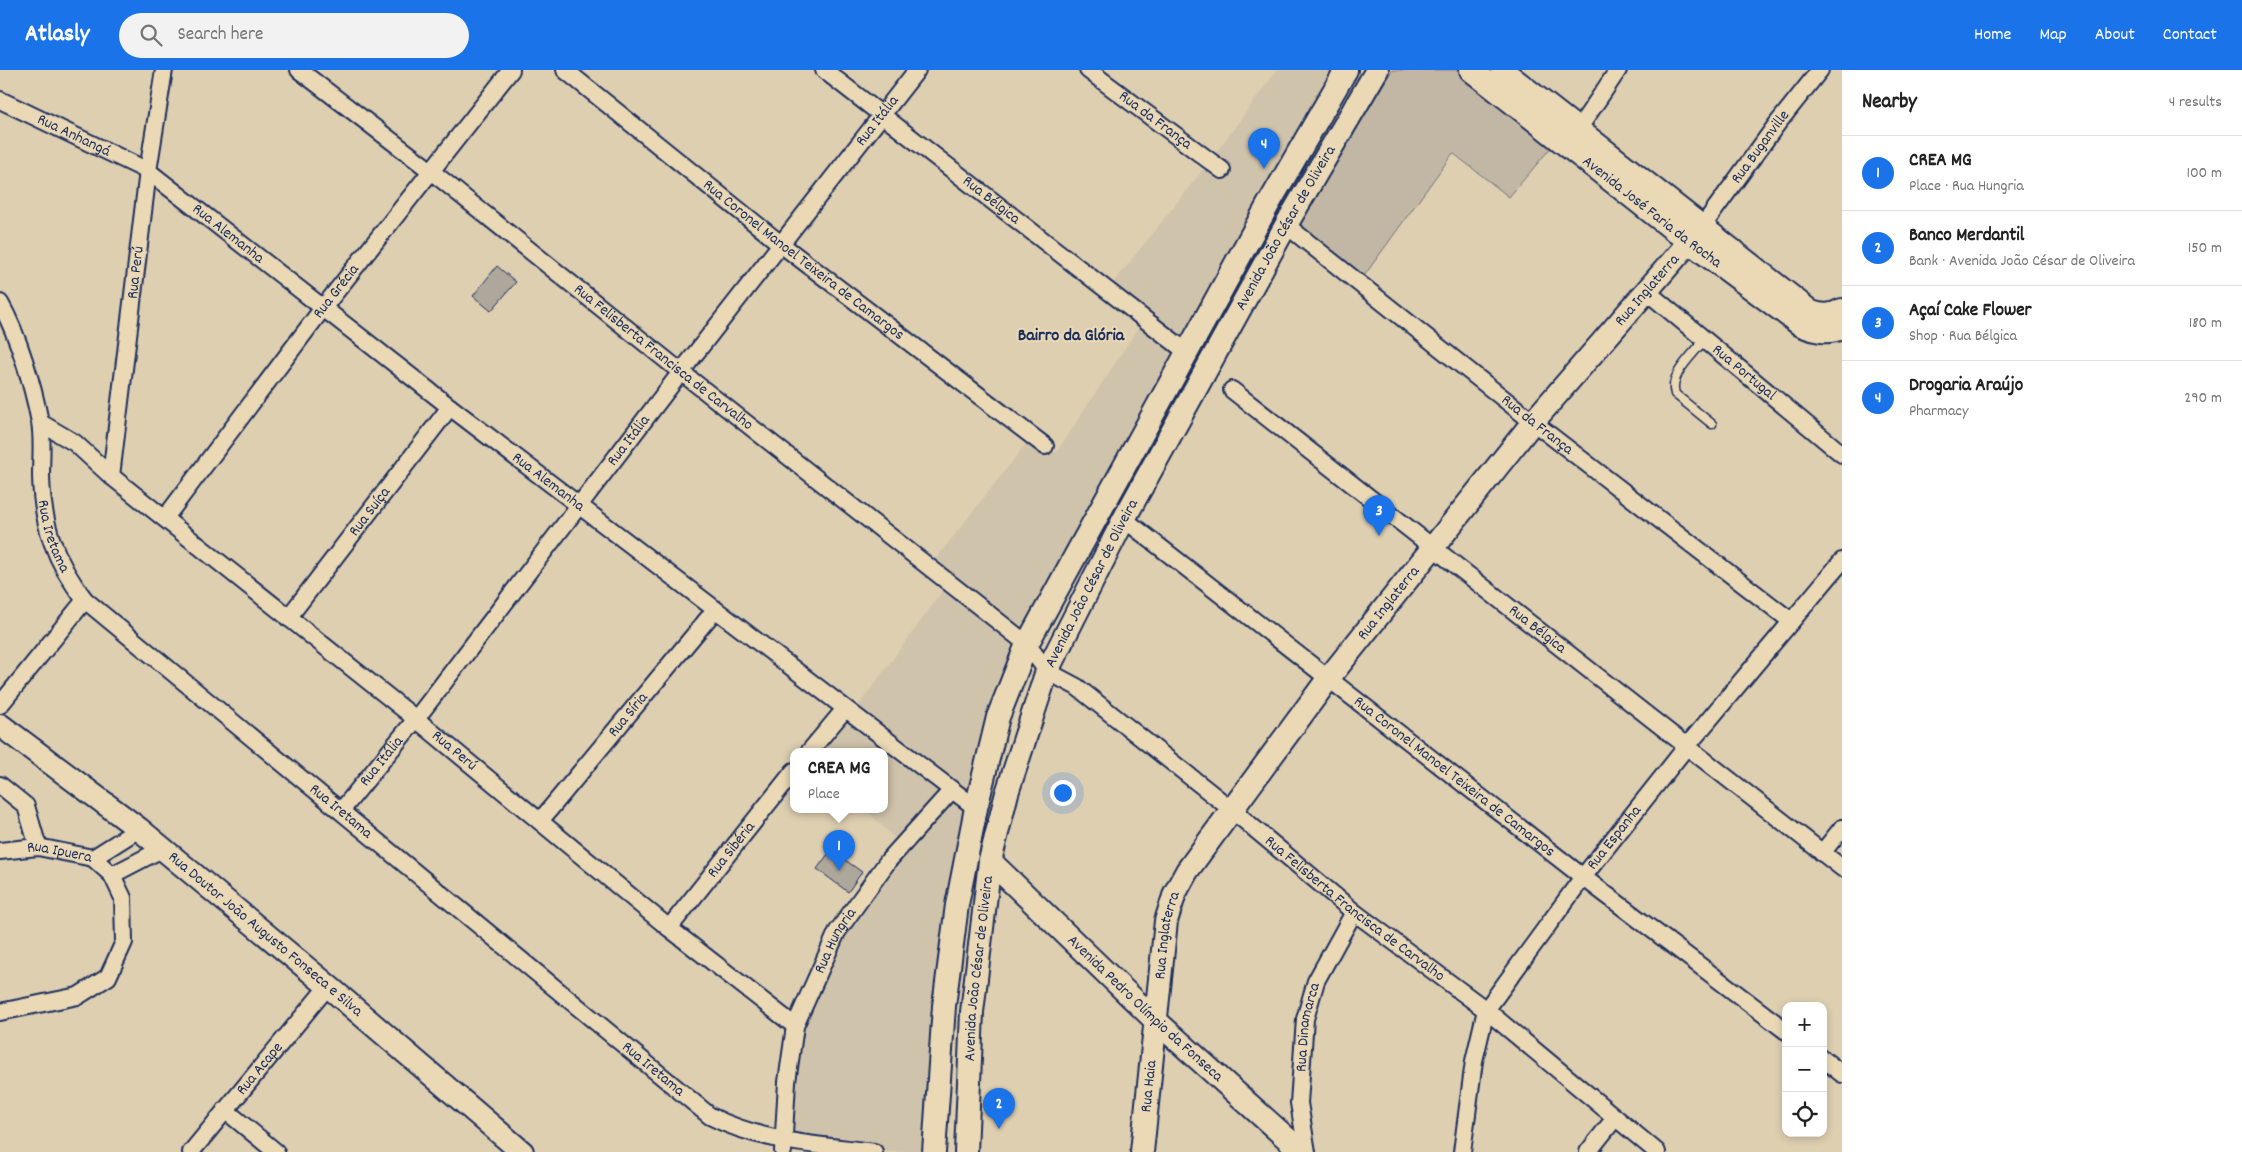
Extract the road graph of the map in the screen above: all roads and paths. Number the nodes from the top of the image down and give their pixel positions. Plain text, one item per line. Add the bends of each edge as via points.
1 (164, 70) edge
2 (299, 70) edge
3 (511, 70) edge
4 (564, 70) edge
5 (824, 70) edge
6 (917, 70) edge
7 (1088, 70) edge
8 (1346, 70) edge
9 (1377, 70) edge
10 (1471, 70) edge
11 (1502, 70) edge
12 (1618, 70) edge
13 (1820, 70) edge
14 (0, 100) edge
15 (881, 115) junction
16 (1577, 131) junction
17 (1222, 170) dead end
18 (148, 171) junction
19 (431, 171) junction
20 (1286, 225) junction
21 (1695, 234) junction
22 (782, 245) junction
23 (1646, 290) junction
24 (0, 303) edge
25 (323, 308) junction
26 (1841, 327) edge
27 (1705, 340) junction
28 (1188, 353) junction
29 (681, 372) junction
30 (1232, 390) dead end
31 (450, 407) junction
32 (1533, 422) junction
33 (40, 424) junction
34 (1712, 424) dead end
35 (75, 443) junction
36 (41, 445) junction
37 (1045, 446) dead end
38 (1842, 454) edge
39 (111, 476) junction
40 (579, 505) junction
41 (165, 518) junction
42 (1124, 519) junction
43 (1433, 550) junction
44 (1842, 561) edge
45 (85, 600) junction
46 (715, 610) junction
47 (288, 618) junction
48 (1791, 621) junction
49 (1065, 636) junction
50 (1027, 644) junction
51 (1047, 671) junction
52 (1328, 679) junction
53 (0, 705) edge
54 (844, 709) junction
55 (416, 719) junction
56 (0, 725) edge
57 (1687, 746) junction
58 (812, 748) edge
59 (790, 776) edge
60 (0, 785) edge
61 (951, 791) junction
62 (976, 808) junction
63 (1231, 809) junction
64 (341, 811) junction
65 (540, 821) junction
66 (1842, 828) edge
67 (139, 829) junction
68 (38, 847) junction
69 (162, 848) junction
70 (0, 851) edge
71 (1822, 853) junction
72 (93, 858) junction
73 (990, 862) junction
74 (1842, 868) edge
75 (112, 876) junction
76 (1584, 877) junction
77 (1354, 912) junction
78 (669, 928) junction
79 (328, 986) junction
80 (1486, 1010) junction
81 (0, 1012) edge
82 (1156, 1020) junction
83 (795, 1026) junction
84 (1782, 1028) edge
85 (1827, 1062) edge
86 (1842, 1074) edge
87 (225, 1110) junction
88 (1615, 1118) junction
89 (783, 1147) edge
90 (191, 1152) edge
91 (276, 1152) edge
92 (522, 1152) edge
93 (874, 1152) edge
94 (934, 1152) edge
95 (966, 1152) edge
96 (1142, 1152) edge
97 (1302, 1152) edge
98 (1307, 1152) edge
99 (1462, 1152) edge
100 (1588, 1152) edge
101 (1657, 1152) edge

1 - 18 street, Rua Perú
2 - 19 street, Rua Felisberta Francisca de Carvalho
3 - 19 street, Rua Grécia
4 - 22 street, Rua Coronel Manoel Teixeira de Camargos
5 - 15 street, Rua Bélgica
6 - 15 street, Rua Itália
7 - 17 street, Rua da França
8 - 28 street, Avenida João César de Oliveira
9 - 20 street, Avenida João César de Oliveira
10 - 21 street, Avenida José Faria da Rocha
11 - 16 street, Avenida José Faria da Rocha
12 - 16 street
13 - 21 street, Rua Buganville
14 - 18 street, Rua Anhangá
15 - 22 street, Rua Itália
15 - 28 street, Rua Bélgica
16 - 21 street, Avenida José Faria da Rocha
18 - 25 street, Rua Alemanha
18 - 39 street, Rua Perú
19 - 25 street, Rua Grécia
19 - 29 street, Rua Felisberta Francisca de Carvalho
20 - 32 street, Rua da França
20 - 42 street, Avenida João César de Oliveira
21 - 23 street, Rua Inglaterra
21 - 26 street, Avenida José Faria da Rocha via 1801,325 1828,332
22 - 29 street, Rua Itália
22 - 37 street, Rua Coronel Manoel Teixeira de Camargos
23 - 27 street, Rua Portugal
23 - 32 street, Rua Inglaterra
24 - 33 street, Rua Iretama via 13,326
25 - 31 street, Rua Alemanha
25 - 41 street, Rua Grécia
27 - 34 lane via 1675,377 1672,387 1675,394
27 - 38 street, Rua Portugal
28 - 50 street, Avenida João César de Oliveira
29 - 40 street, Rua Itália
29 - 50 street, Rua Felisberta Francisca de Carvalho
30 - 43 street, Rua Bélgica
31 - 40 street, Rua Alemanha
31 - 47 street, Rua Suíça
32 - 43 street, Rua Inglaterra
32 - 48 street, Rua da França
33 - 35 street, Rua Perú
33 - 36 street, Rua Iretama
35 - 36 street
35 - 39 street, Rua Perú
36 - 45 street, Rua Iretama via 45,520 68,579
39 - 41 street, Rua Perú
40 - 46 street, Rua Alemanha
40 - 55 street, Rua Itália
41 - 47 street, Rua Perú
42 - 49 street, Avenida João César de Oliveira
42 - 52 street, Rua Coronel Manoel Teixeira de Camargos
43 - 52 street, Rua Inglaterra
43 - 57 street, Rua Bélgica
44 - 48 street, Rua Espanha
45 - 53 street
45 - 64 street, Rua Iretama
46 - 54 street, Rua Alemanha
46 - 65 street, Rua Síria
47 - 55 street, Rua Perú
48 - 57 street, Rua Espanha
49 - 50 street via 1043,646
49 - 51 street, Avenida João César de Oliveira
50 - 51 street, Rua Felisberta Francisca de Carvalho
50 - 62 street, Avenida João César de Oliveira via 998,718
51 - 63 street, Rua Felisberta Francisca de Carvalho via 1077,687
51 - 73 street, Avenida João César de Oliveira via 1006,793
52 - 63 street, Rua Inglaterra
52 - 76 street, Rua Coronel Manoel Teixeira de Camargos
54 - 58 street
54 - 61 street, Rua Alemanha
55 - 64 street, Rua Itália
55 - 65 street, Rua Perú
56 - 67 street, Rua Doutor João Augusto Fonseca e Silva
57 - 71 street, Rua Bélgica
57 - 76 street, Rua Espanha
59 - 78 street, Rua Sibéria
60 - 68 street via 26,806
61 - 62 street
61 - 83 street, Rua Hungria via 888,861 837,932
62 - 94 street, Avenida João César de Oliveira via 957,905 944,1006
63 - 77 street, Rua Felisberta Francisca de Carvalho
63 - 82 street, Rua Inglaterra via 1174,893 1166,920
64 - 89 street, Rua Iretama via 710,1116
65 - 78 street, Rua Perú
66 - 71 street
67 - 69 street, Rua Doutor João Augusto Fonseca e Silva
67 - 72 street
68 - 70 street, Rua Ipuera
68 - 72 street, Rua Ipuera
69 - 75 street
69 - 79 street, Rua Doutor João Augusto Fonseca e Silva
71 - 74 street, Rua Bélgica
72 - 75 street, Rua Ipuera
73 - 82 street, Avenida Pedro Olímpio da Fonseca
73 - 95 street, Avenida João César de Oliveira via 972,1012
75 - 81 street via 123,898 124,942 108,977 78,996
76 - 80 street, Rua Espanha
76 - 84 street, Rua Coronel Manoel Teixeira de Camargos
77 - 80 street, Rua Felisberta Francisca de Carvalho
77 - 98 street, Rua Dinamarca via 1316,981 1305,1019 1299,1103
78 - 83 street, Rua Perú
79 - 87 street, Rua Acape
79 - 92 street, Rua Doutor João Augusto Fonseca e Silva
80 - 88 street, Rua Felisberta Francisca de Carvalho
80 - 99 street, Rua Espanha via 1474,1060
82 - 96 street, Rua Haia
82 - 97 street, Avenida Pedro Olímpio da Fonseca
83 - 89 street, Rua Hungria
85 - 86 street
87 - 90 street, Rua Acape
87 - 91 street
88 - 100 street
88 - 101 street, Rua Felisberta Francisca de Carvalho
89 - 93 street, Rua Iretama

